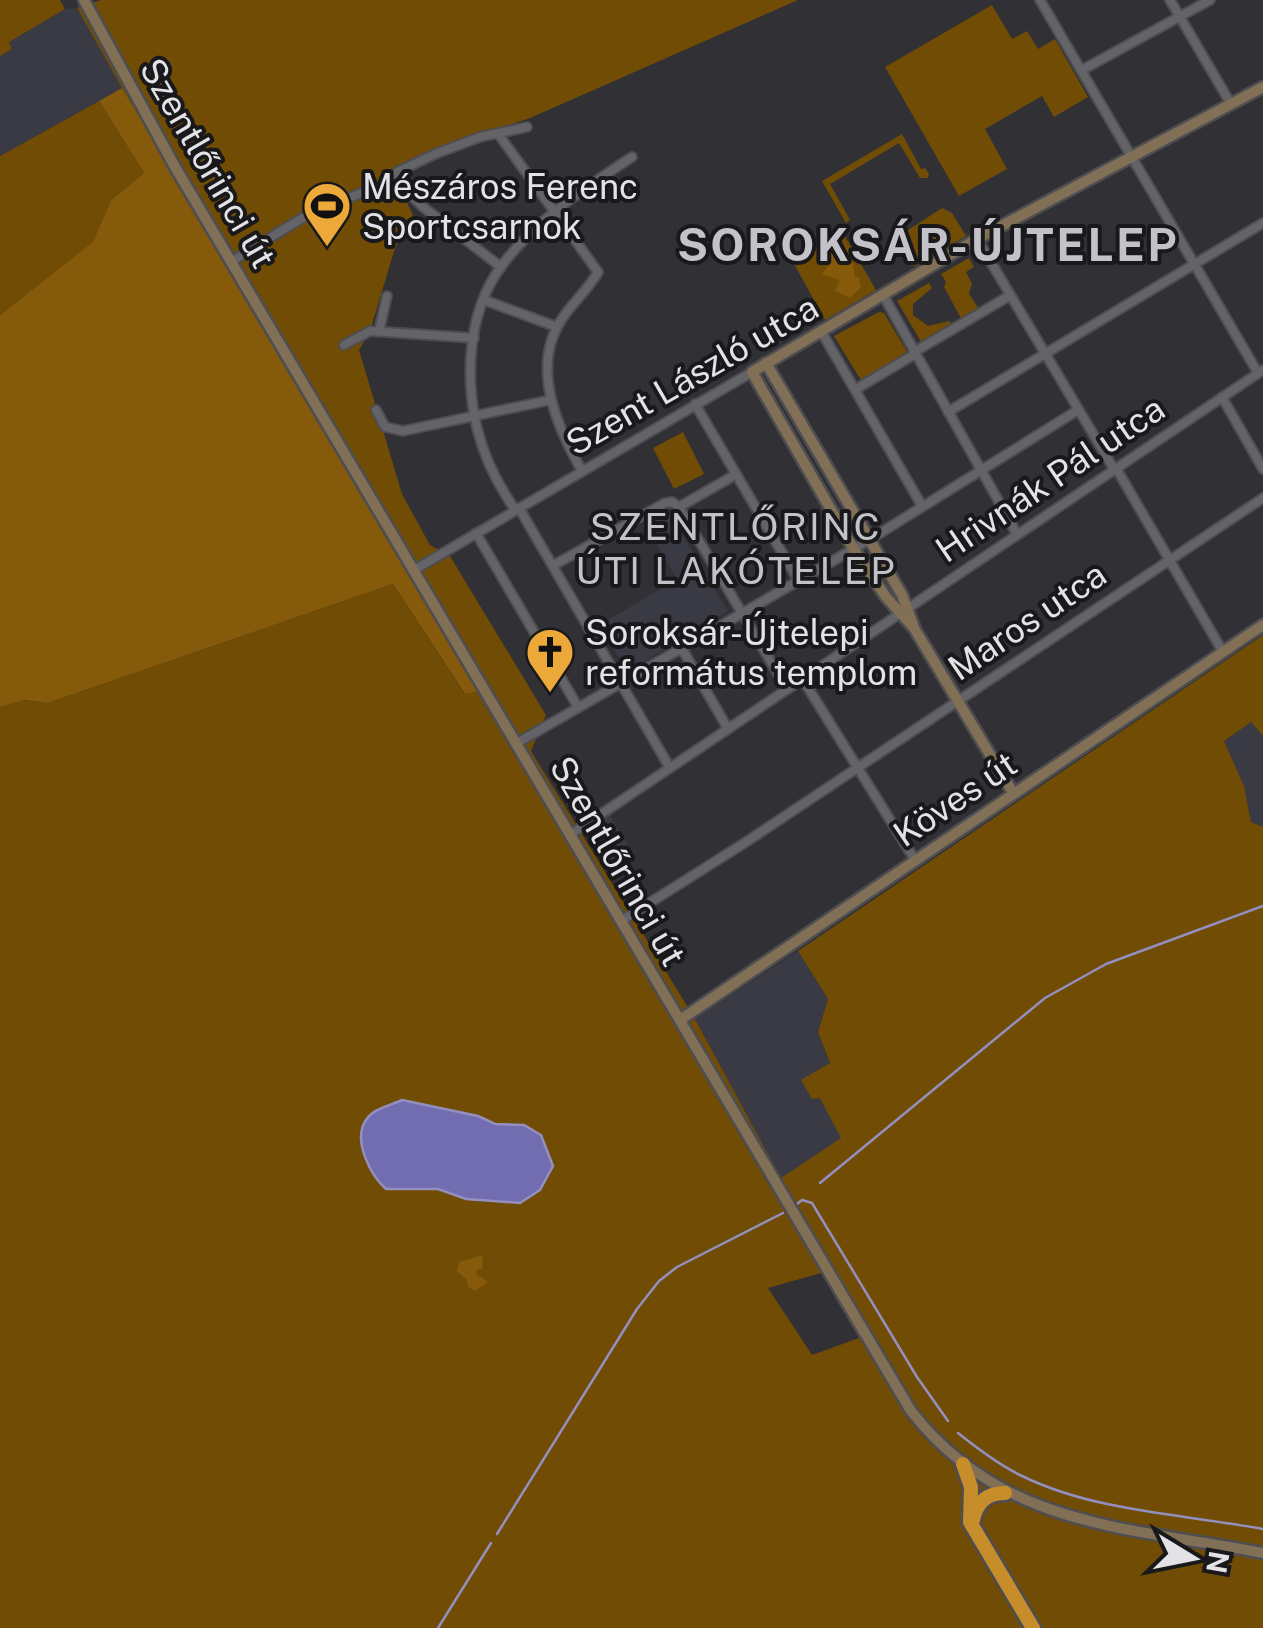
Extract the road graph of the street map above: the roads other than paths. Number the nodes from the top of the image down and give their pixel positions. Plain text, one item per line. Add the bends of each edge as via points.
1 (84, 0) edge
2 (1040, 0) edge
3 (1170, 0) edge
4 (1210, 0) edge
5 (1179, 16) junction
6 (1082, 70) junction
7 (1263, 87) edge
8 (1231, 104) junction
9 (527, 127) dead end
10 (499, 135) junction
11 (632, 157) dead end
12 (1132, 157) junction
13 (392, 177) junction
14 (553, 213) junction
15 (1263, 223) edge
16 (977, 239) junction
17 (232, 262) junction
18 (1193, 266) junction
19 (501, 267) junction
20 (882, 295) junction
21 (387, 296) dead end
22 (1009, 296) junction
23 (484, 300) junction
24 (556, 327) junction
25 (378, 331) junction
26 (821, 331) junction
27 (474, 338) junction
28 (344, 345) dead end
29 (915, 353) junction
30 (1044, 355) junction
31 (766, 363) junction
32 (752, 372) junction
33 (1261, 372) edge
34 (856, 389) junction
35 (1222, 397) junction
36 (550, 400) junction
37 (695, 404) junction
38 (376, 410) dead end
39 (1078, 410) junction
40 (948, 412) junction
41 (474, 416) junction
42 (1115, 468) junction
43 (1263, 469) edge
44 (982, 470) junction
45 (582, 471) junction
46 (735, 475) junction
47 (1263, 498) edge
48 (922, 506) junction
49 (679, 507) junction
50 (517, 509) junction
51 (476, 533) junction
52 (1017, 534) junction
53 (869, 540) junction
54 (853, 548) junction
55 (1170, 560) junction
56 (554, 565) junction
57 (414, 570) junction
58 (797, 578) junction
59 (904, 610) junction
60 (742, 612) junction
61 (1263, 625) edge
62 (681, 647) junction
63 (1224, 652) junction
64 (622, 682) junction
65 (805, 684) dead end
66 (786, 689) junction
67 (958, 701) junction
68 (578, 708) junction
69 (728, 729) junction
70 (518, 743) junction
71 (857, 767) junction
72 (670, 768) junction
73 (1013, 793) junction
74 (570, 835) junction
75 (915, 860) junction
76 (621, 921) junction
77 (680, 1020) junction
78 (963, 1464) junction
79 (986, 1480) junction
80 (1005, 1492) junction
81 (971, 1493) junction
82 (972, 1526) junction
83 (1263, 1553) edge
84 (1033, 1628) edge

1 - 17 street, Szentlőrinci út
2 - 6 street
3 - 5 street
4 - 5 street
5 - 6 street
5 - 8 street
6 - 12 street
7 - 8 street, Szent László utca
8 - 12 street, Szent László utca
9 - 10 street
10 - 13 street via 435,154
10 - 14 street
11 - 14 street
12 - 16 street, Szent László utca
12 - 18 street
13 - 17 street via 309,214
13 - 19 street
14 - 19 street
14 - 24 street via 598,272
15 - 18 street
16 - 20 street, Szent László utca
16 - 22 street
17 - 57 street, Szentlőrinci út
18 - 30 street
18 - 33 street
19 - 23 street
20 - 26 street, Szent László utca
20 - 29 street
21 - 25 street
22 - 29 street
22 - 30 street
23 - 24 street
23 - 27 street
24 - 36 street
25 - 27 street
25 - 28 street
26 - 31 street, Szent László utca
26 - 34 street
27 - 41 street
29 - 34 street
29 - 40 street
30 - 39 street
30 - 40 street
31 - 32 street, Szent László utca
31 - 53 street
32 - 37 street, Szent László utca
32 - 54 street
33 - 35 street, Hrivnák Pál utca
34 - 48 street
35 - 42 street, Hrivnák Pál utca
35 - 43 street
36 - 41 street
36 - 45 street
37 - 45 street, Szent László utca
37 - 46 street
38 - 41 street via 385,427 403,431
39 - 42 street
39 - 44 street
40 - 44 street
41 - 50 street via 492,471
42 - 52 street, Hrivnák Pál utca
42 - 55 street
44 - 48 street
44 - 52 street
45 - 50 street, Szent László utca
46 - 49 street
46 - 58 street
47 - 55 street, Maros utca
48 - 53 street
49 - 56 street via 666,503
49 - 60 street
50 - 51 street, Szent László utca
50 - 56 street
51 - 57 street, Szent László utca
51 - 68 street
52 - 59 street, Hrivnák Pál utca
53 - 54 street
53 - 59 street
54 - 58 street
54 - 59 street
55 - 63 street
55 - 67 street, Maros utca
56 - 64 street
57 - 70 street, Szentlőrinci út
58 - 60 street
59 - 66 street, Hrivnák Pál utca
59 - 67 street
60 - 62 street
60 - 66 street
61 - 63 street, Köves út
62 - 64 street
62 - 69 street
63 - 73 street, Köves út
64 - 68 street
64 - 72 street
65 - 71 street
66 - 69 street, Hrivnák Pál utca
67 - 71 street, Maros utca
67 - 73 street
68 - 70 street
69 - 72 street, Hrivnák Pál utca
70 - 74 street, Szentlőrinci út
71 - 75 street
71 - 76 street, Maros utca
72 - 74 street, Hrivnák Pál utca
73 - 75 street, Köves út
74 - 76 street, Szentlőrinci út
75 - 77 street, Köves út
76 - 77 street, Szentlőrinci út
77 - 78 street, Szentlőrinci út via 894,1386 920,1423
78 - 79 street, Szentlőrinci út
78 - 81 highway
79 - 80 street, Szentlőrinci út
79 - 81 highway
79 - 82 highway
80 - 82 highway via 983,1499
80 - 83 street, Szentlőrinci út via 1098,1525
81 - 82 highway
82 - 84 highway

